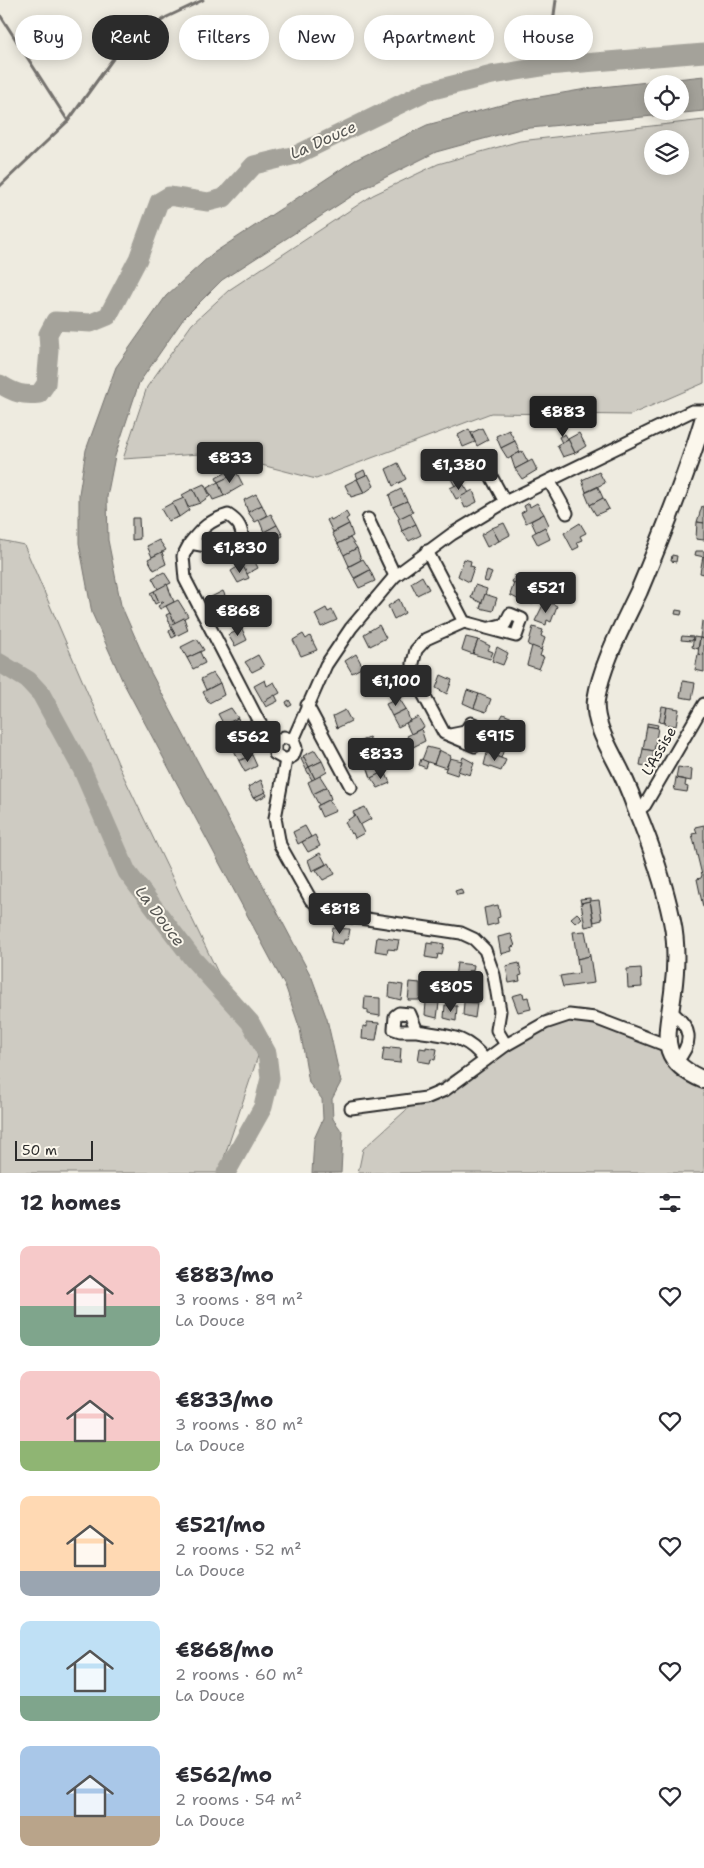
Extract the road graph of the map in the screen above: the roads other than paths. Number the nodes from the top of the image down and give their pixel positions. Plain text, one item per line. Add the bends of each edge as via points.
1 (704, 411) edge
2 (704, 417) edge
3 (485, 465) dead end
4 (550, 482) junction
5 (506, 502) junction
6 (567, 513) dead end
7 (368, 519) dead end
8 (190, 543) dead end
9 (427, 551) junction
10 (395, 576) junction
11 (464, 622) junction
12 (490, 628) dead end
13 (704, 704) edge
14 (307, 705) junction
15 (450, 735) dead end
16 (293, 740) junction
17 (275, 743) junction
18 (286, 760) junction
19 (351, 787) dead end
20 (637, 811) junction
21 (670, 1011) junction
22 (417, 1031) dead end
23 (506, 1045) junction
24 (668, 1046) junction
25 (485, 1060) junction
26 (676, 1062) junction
27 (704, 1080) edge
28 (351, 1108) dead end

1 - 4 street via 692,411
2 - 20 street via 666,528 602,674 596,702 602,732
3 - 5 street
4 - 5 street
4 - 6 street
5 - 9 street
7 - 10 street
8 - 17 street via 183,556 186,579 259,722
9 - 10 street
9 - 11 street
10 - 14 street via 326,665
11 - 12 street
11 - 15 street via 426,639 416,650 413,663 413,675 444,733
13 - 20 street, L'Assise via 645,805
14 - 16 street
14 - 19 street
16 - 17 street via 284,737
16 - 18 street via 296,748 293,756
17 - 18 street via 275,754
18 - 23 street via 276,827 280,845 311,900 333,914 461,933 474,939 484,950 494,975 500,1011 497,1030
20 - 21 street via 672,922 675,970
21 - 24 street
21 - 26 street via 688,1028 684,1054
22 - 25 street via 463,1039
23 - 24 street via 545,1023 570,1015 595,1018
23 - 25 street
24 - 26 street
25 - 28 street via 445,1090 426,1098
26 - 27 street via 688,1073

